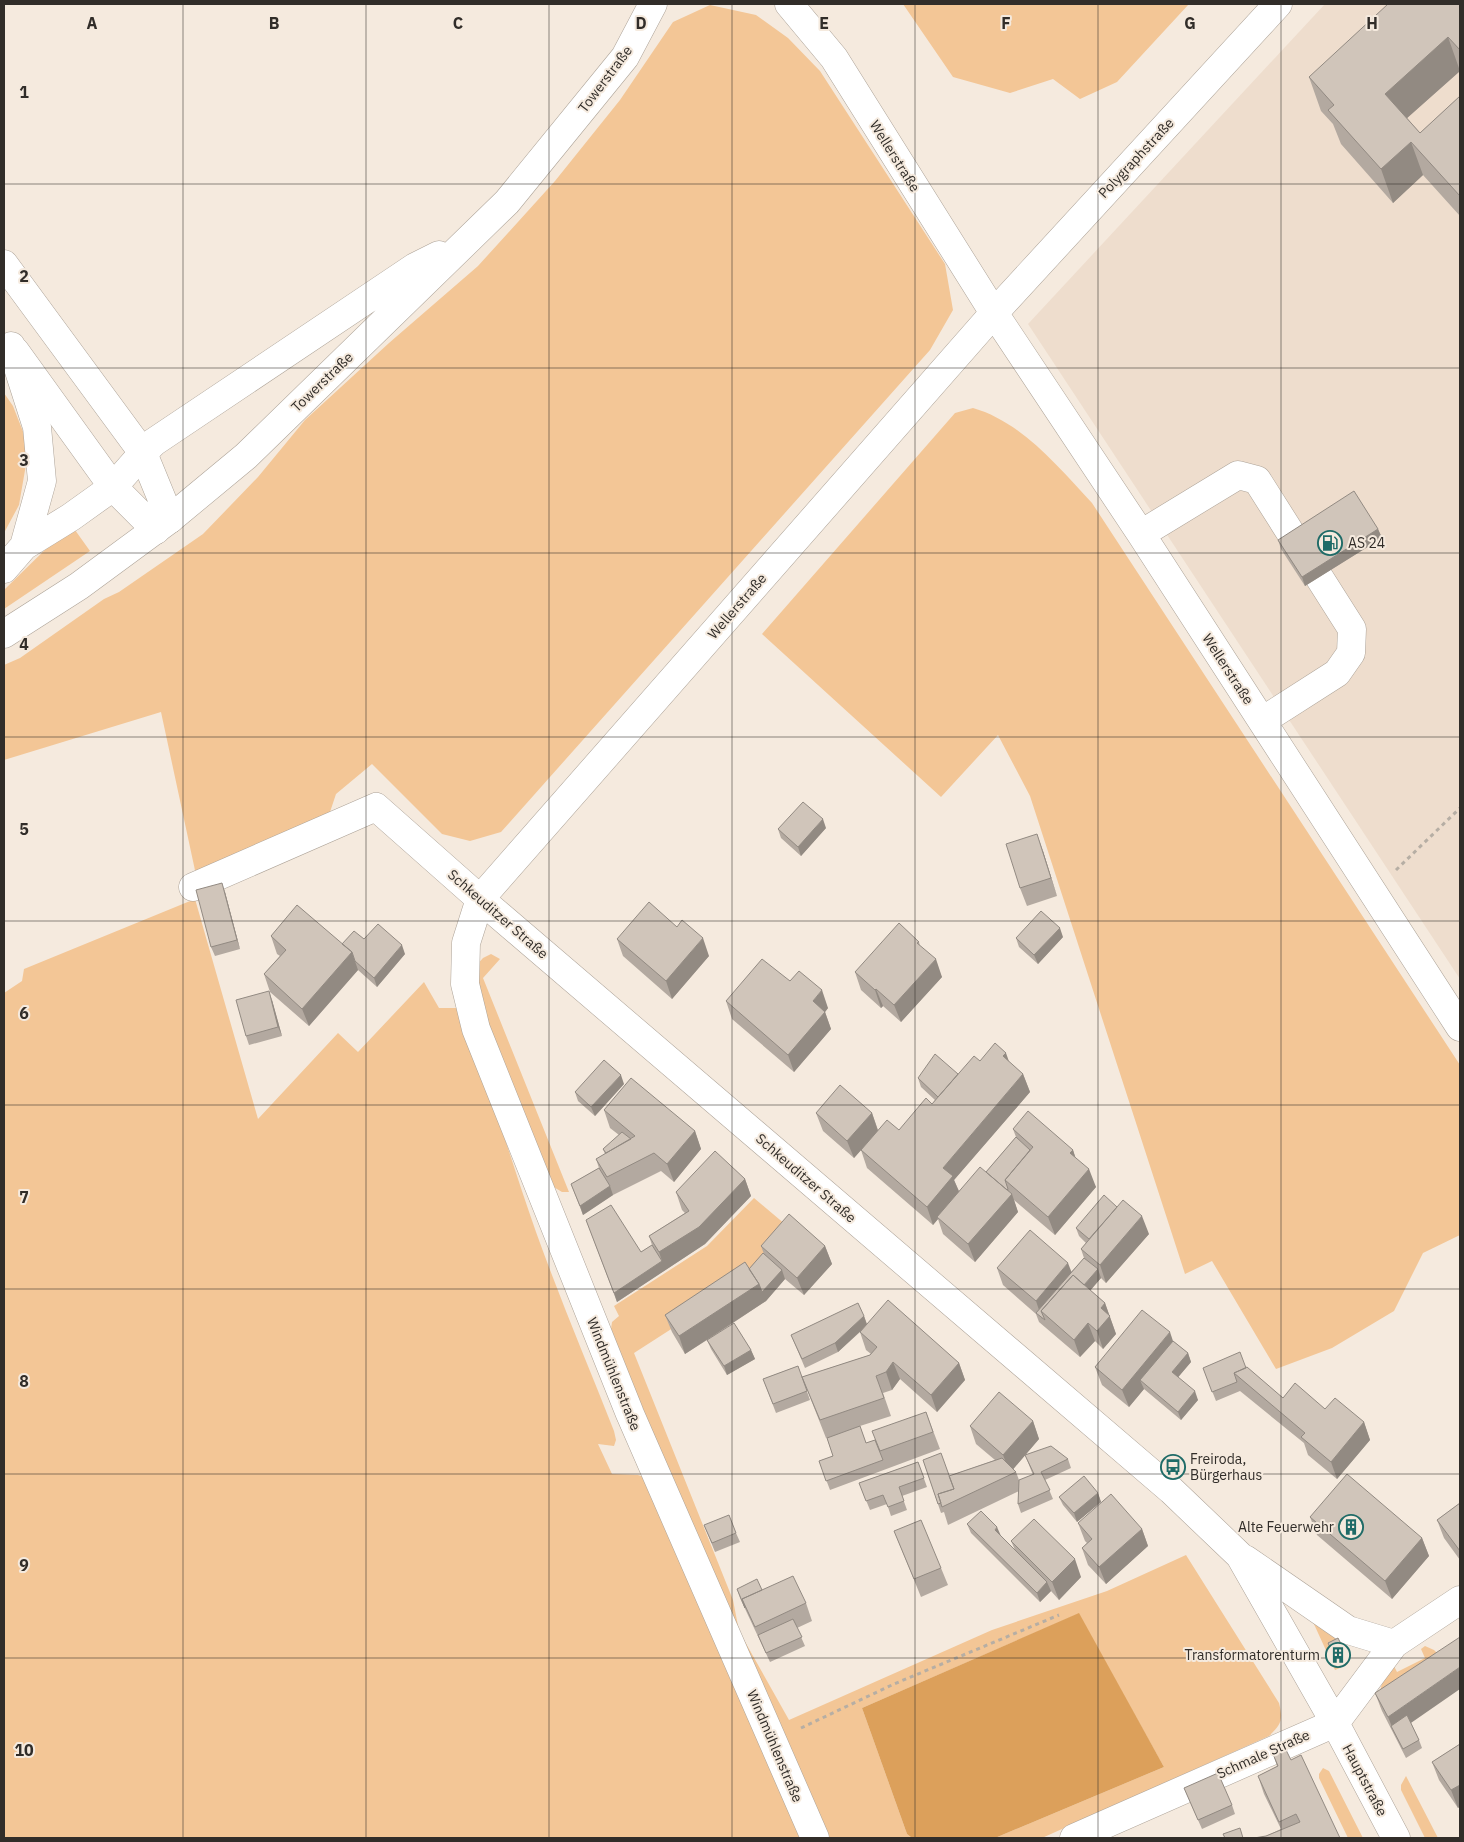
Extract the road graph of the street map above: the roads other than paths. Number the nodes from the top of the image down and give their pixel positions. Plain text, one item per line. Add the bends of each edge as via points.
1 (653, 4) edge
2 (789, 4) edge
3 (1278, 4) edge
4 (470, 239) junction
5 (4, 264) edge
6 (994, 313) junction
7 (7, 341) edge
8 (143, 453) junction
9 (113, 487) junction
10 (163, 525) junction
11 (1141, 534) junction
12 (1296, 540) edge
13 (24, 546) junction
14 (4, 569) edge
15 (1319, 577) edge
16 (4, 634) edge
17 (1262, 721) junction
18 (193, 887) dead end
19 (480, 899) junction
20 (1460, 1026) edge
21 (1240, 1556) junction
22 (1460, 1600) edge
23 (1394, 1644) junction
24 (1334, 1723) junction
25 (815, 1838) edge
26 (1074, 1838) edge
27 (1396, 1838) edge

1 - 4 main road, Towerstraße via 625,57 507,202
2 - 6 main road, Wellerstraße via 834,58
3 - 6 main road, Polygraphstraße
4 - 8 main road, Towerstraße via 415,267 154,442
4 - 10 main road, Towerstraße via 246,456
5 - 8 main road
6 - 11 main road, Wellerstraße
6 - 19 main road, Wellerstraße
7 - 9 main road
7 - 13 main road via 37,427 42,481
8 - 9 main road, Towerstraße
8 - 10 main road
9 - 10 main road
9 - 13 main road, Towerstraße
10 - 16 main road, Towerstraße via 79,586
11 - 12 main road via 1238,475 1257,480
11 - 17 main road, Wellerstraße
13 - 14 main road
15 - 17 main road via 1352,629 1351,653 1337,672
17 - 20 main road, Wellerstraße
18 - 19 main road, Schkeuditzer Straße via 376,807
19 - 21 main road, Schkeuditzer Straße via 1171,1490
19 - 25 main road, Windmühlenstraße via 466,943 465,984 476,1029 630,1414
21 - 23 main road via 1348,1630
21 - 24 main road, Schkeuditzer Straße
22 - 23 main road, Schmale Straße
23 - 24 main road, Schmale Straße
24 - 26 main road, Schmale Straße
24 - 27 main road, Hauptstraße

